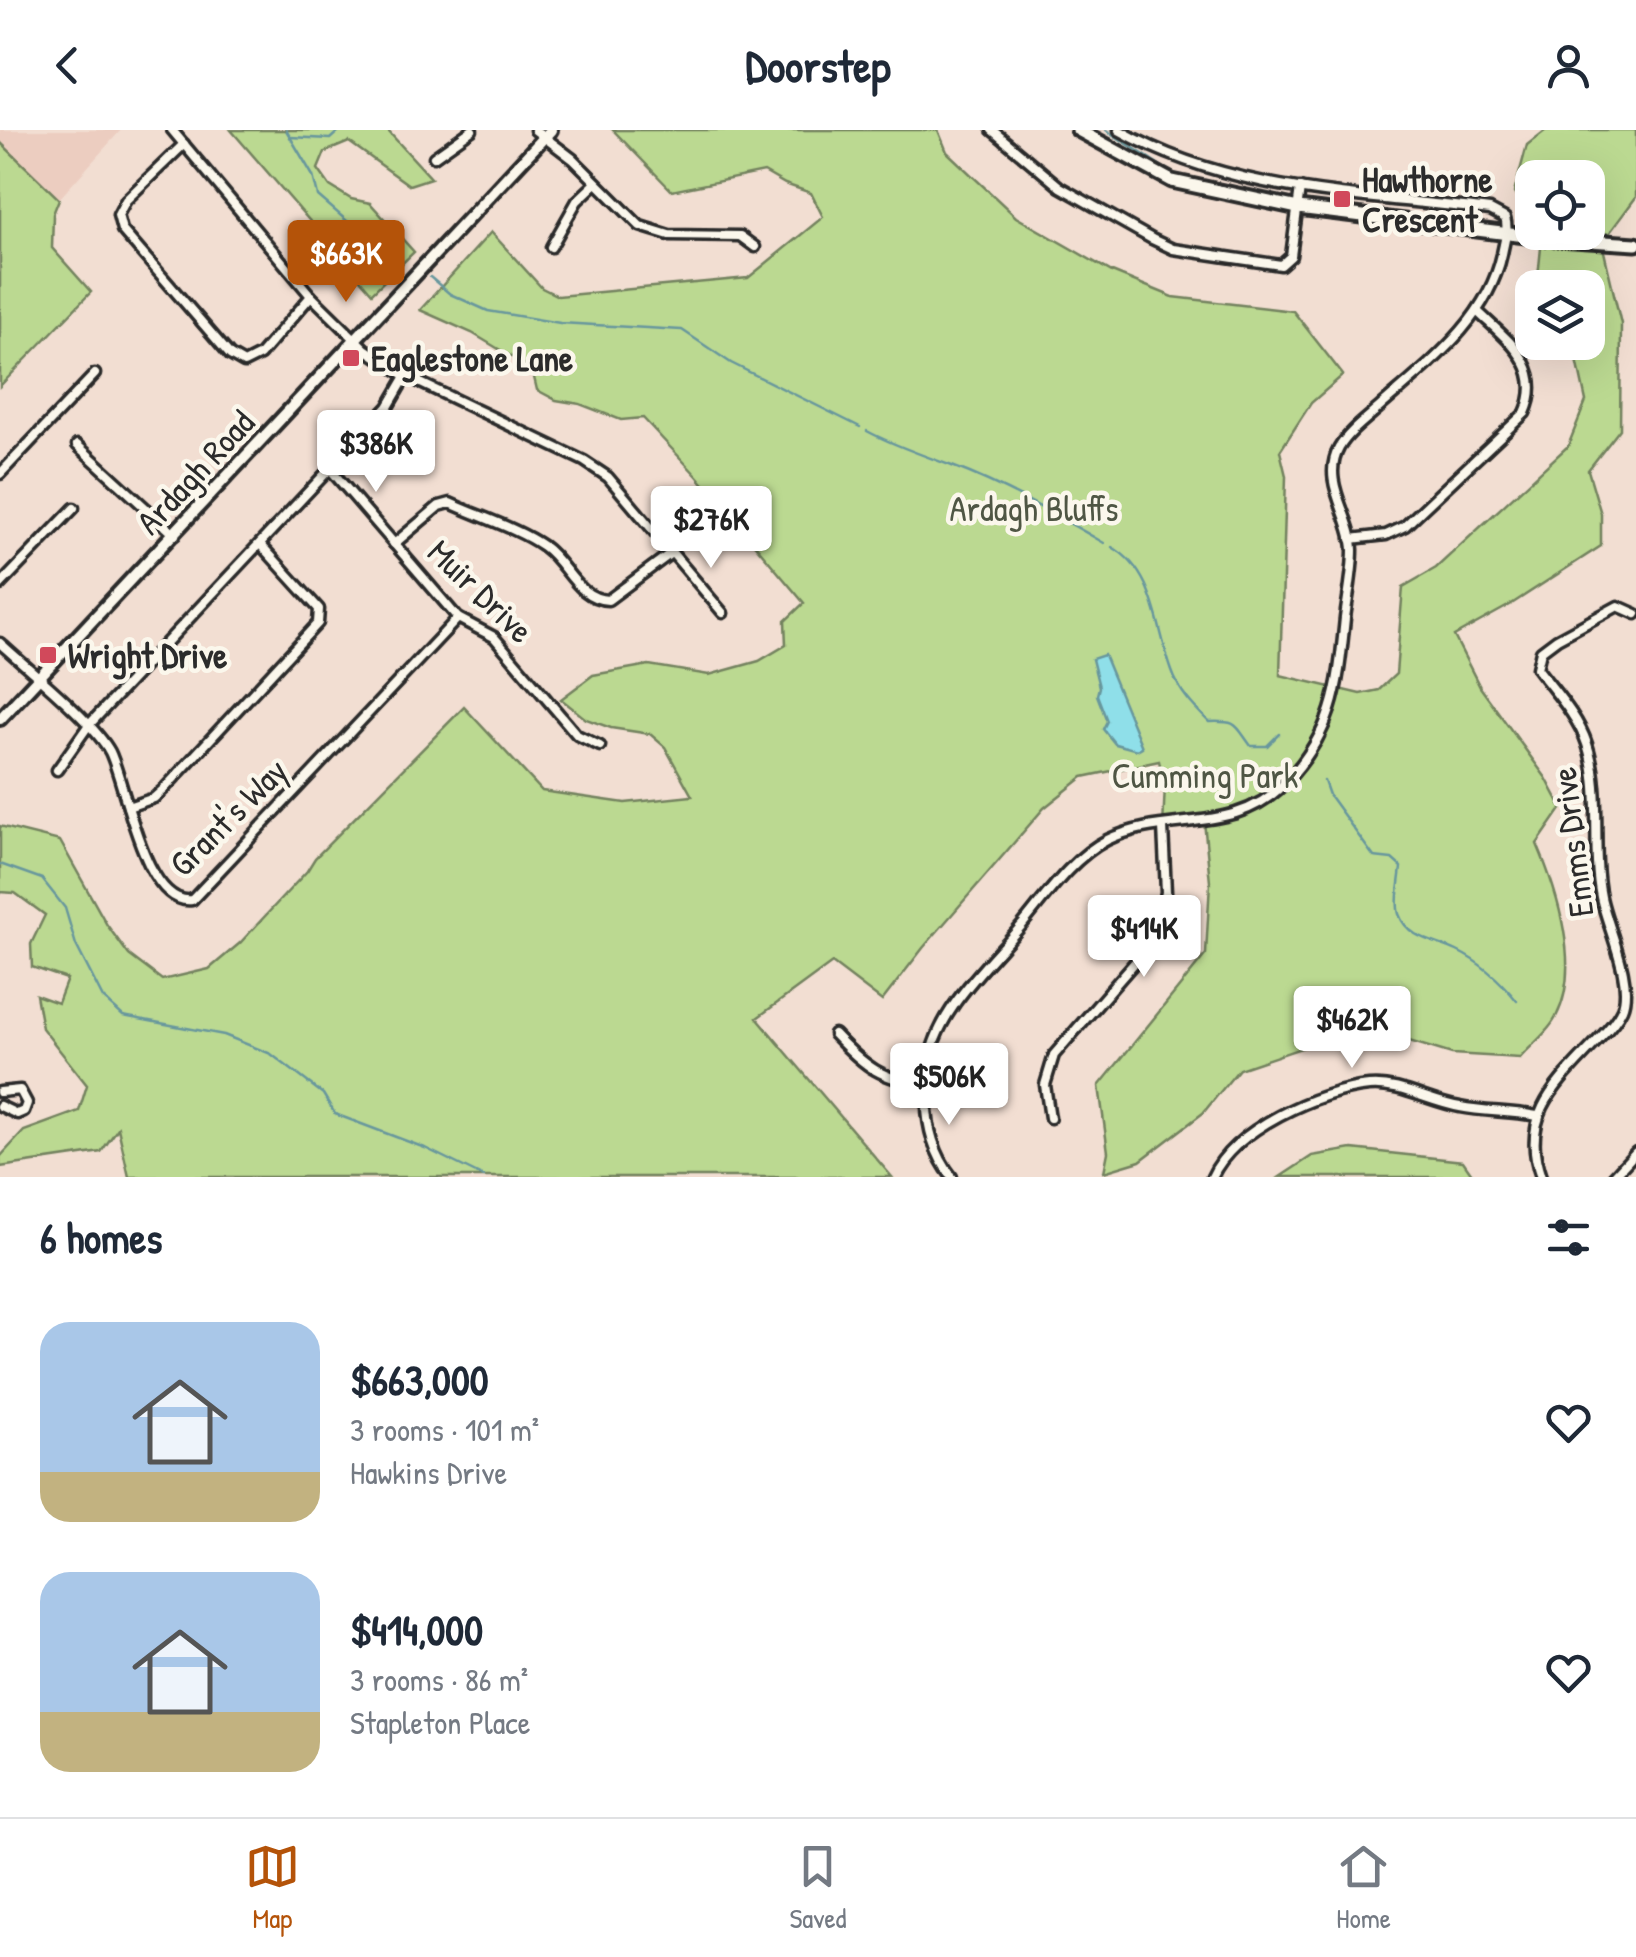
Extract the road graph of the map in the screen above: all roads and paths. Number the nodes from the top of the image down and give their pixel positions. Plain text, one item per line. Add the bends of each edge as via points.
1 (172, 130) edge
2 (472, 130) edge
3 (992, 130) edge
4 (1078, 130) edge
5 (1119, 130) edge
6 (543, 133) edge
7 (184, 144) junction
8 (434, 157) dead end
9 (596, 183) junction
10 (1300, 188) junction
11 (1298, 208) junction
12 (1506, 234) junction
13 (1636, 244) edge
14 (551, 247) dead end
15 (756, 247) dead end
16 (311, 296) junction
17 (1477, 311) junction
18 (356, 340) junction
19 (95, 374) dead end
20 (406, 376) junction
21 (77, 445) dead end
22 (330, 469) junction
23 (0, 474) edge
24 (74, 508) dead end
25 (174, 535) junction
26 (1351, 540) junction
27 (260, 544) junction
28 (394, 544) junction
29 (671, 553) junction
30 (0, 585) edge
31 (723, 613) dead end
32 (1636, 614) edge
33 (458, 618) junction
34 (0, 643) edge
35 (38, 678) junction
36 (0, 718) edge
37 (88, 726) junction
38 (600, 746) dead end
39 (58, 770) dead end
40 (128, 807) junction
41 (1163, 827) junction
42 (834, 1034) dead end
43 (928, 1086) junction
44 (0, 1092) edge
45 (0, 1106) edge
46 (1537, 1116) junction
47 (1050, 1118) dead end
48 (1636, 1152) edge
49 (952, 1177) edge
50 (1212, 1177) edge
51 (1541, 1177) edge
52 (1613, 1177) edge

1 - 7 street
2 - 8 street
3 - 11 street via 1060,188 1173,248 1281,265 1291,256
4 - 11 main road via 1172,181
5 - 10 street via 1194,164
6 - 9 street
6 - 18 street, Ardagh Road
7 - 16 street
7 - 16 street via 126,200 118,214 122,230 244,363 260,355
9 - 14 street via 577,201
9 - 15 street via 650,231 740,236
10 - 11 street
10 - 12 street via 1490,210 1505,218
11 - 12 main road
12 - 13 main road
12 - 17 street via 1490,293
16 - 18 street
17 - 26 street via 1338,450 1336,491
17 - 26 street via 1528,366 1533,396 1525,412 1404,527
18 - 20 street
18 - 25 street, Ardagh Road
19 - 23 street
20 - 22 street via 388,408
20 - 29 street via 608,476
21 - 25 street
22 - 27 street
22 - 28 street, Muir Drive
24 - 30 street
25 - 35 street, Ardagh Road
26 - 41 street via 1337,692 1306,757 1248,811
27 - 37 street
27 - 40 street via 318,609 318,623 164,789
28 - 29 street via 450,503 543,546 582,590 608,600
28 - 33 street, Muir Drive
29 - 31 street
32 - 46 street, Emms Drive via 1618,606 1557,639 1541,651 1537,668 1587,742 1600,895 1626,985 1613,1024
33 - 38 street, Muir Drive via 494,637 576,735
33 - 40 street, Grant's Way via 192,900 178,898 156,876
34 - 35 street
35 - 36 street, Ardagh Road
35 - 37 street, Grant's Way
37 - 39 street
37 - 40 street, Grant's Way via 109,750
41 - 43 street via 1129,832 1088,852 1037,907 950,1012 929,1060
41 - 47 street via 1166,892 1160,920 1142,954 1054,1056 1045,1086
42 - 43 street via 879,1074
43 - 49 street via 933,1142
44 - 45 street via 20,1090 27,1103 17,1114
46 - 50 street via 1371,1086 1266,1123 1229,1151
46 - 51 street
48 - 52 street

